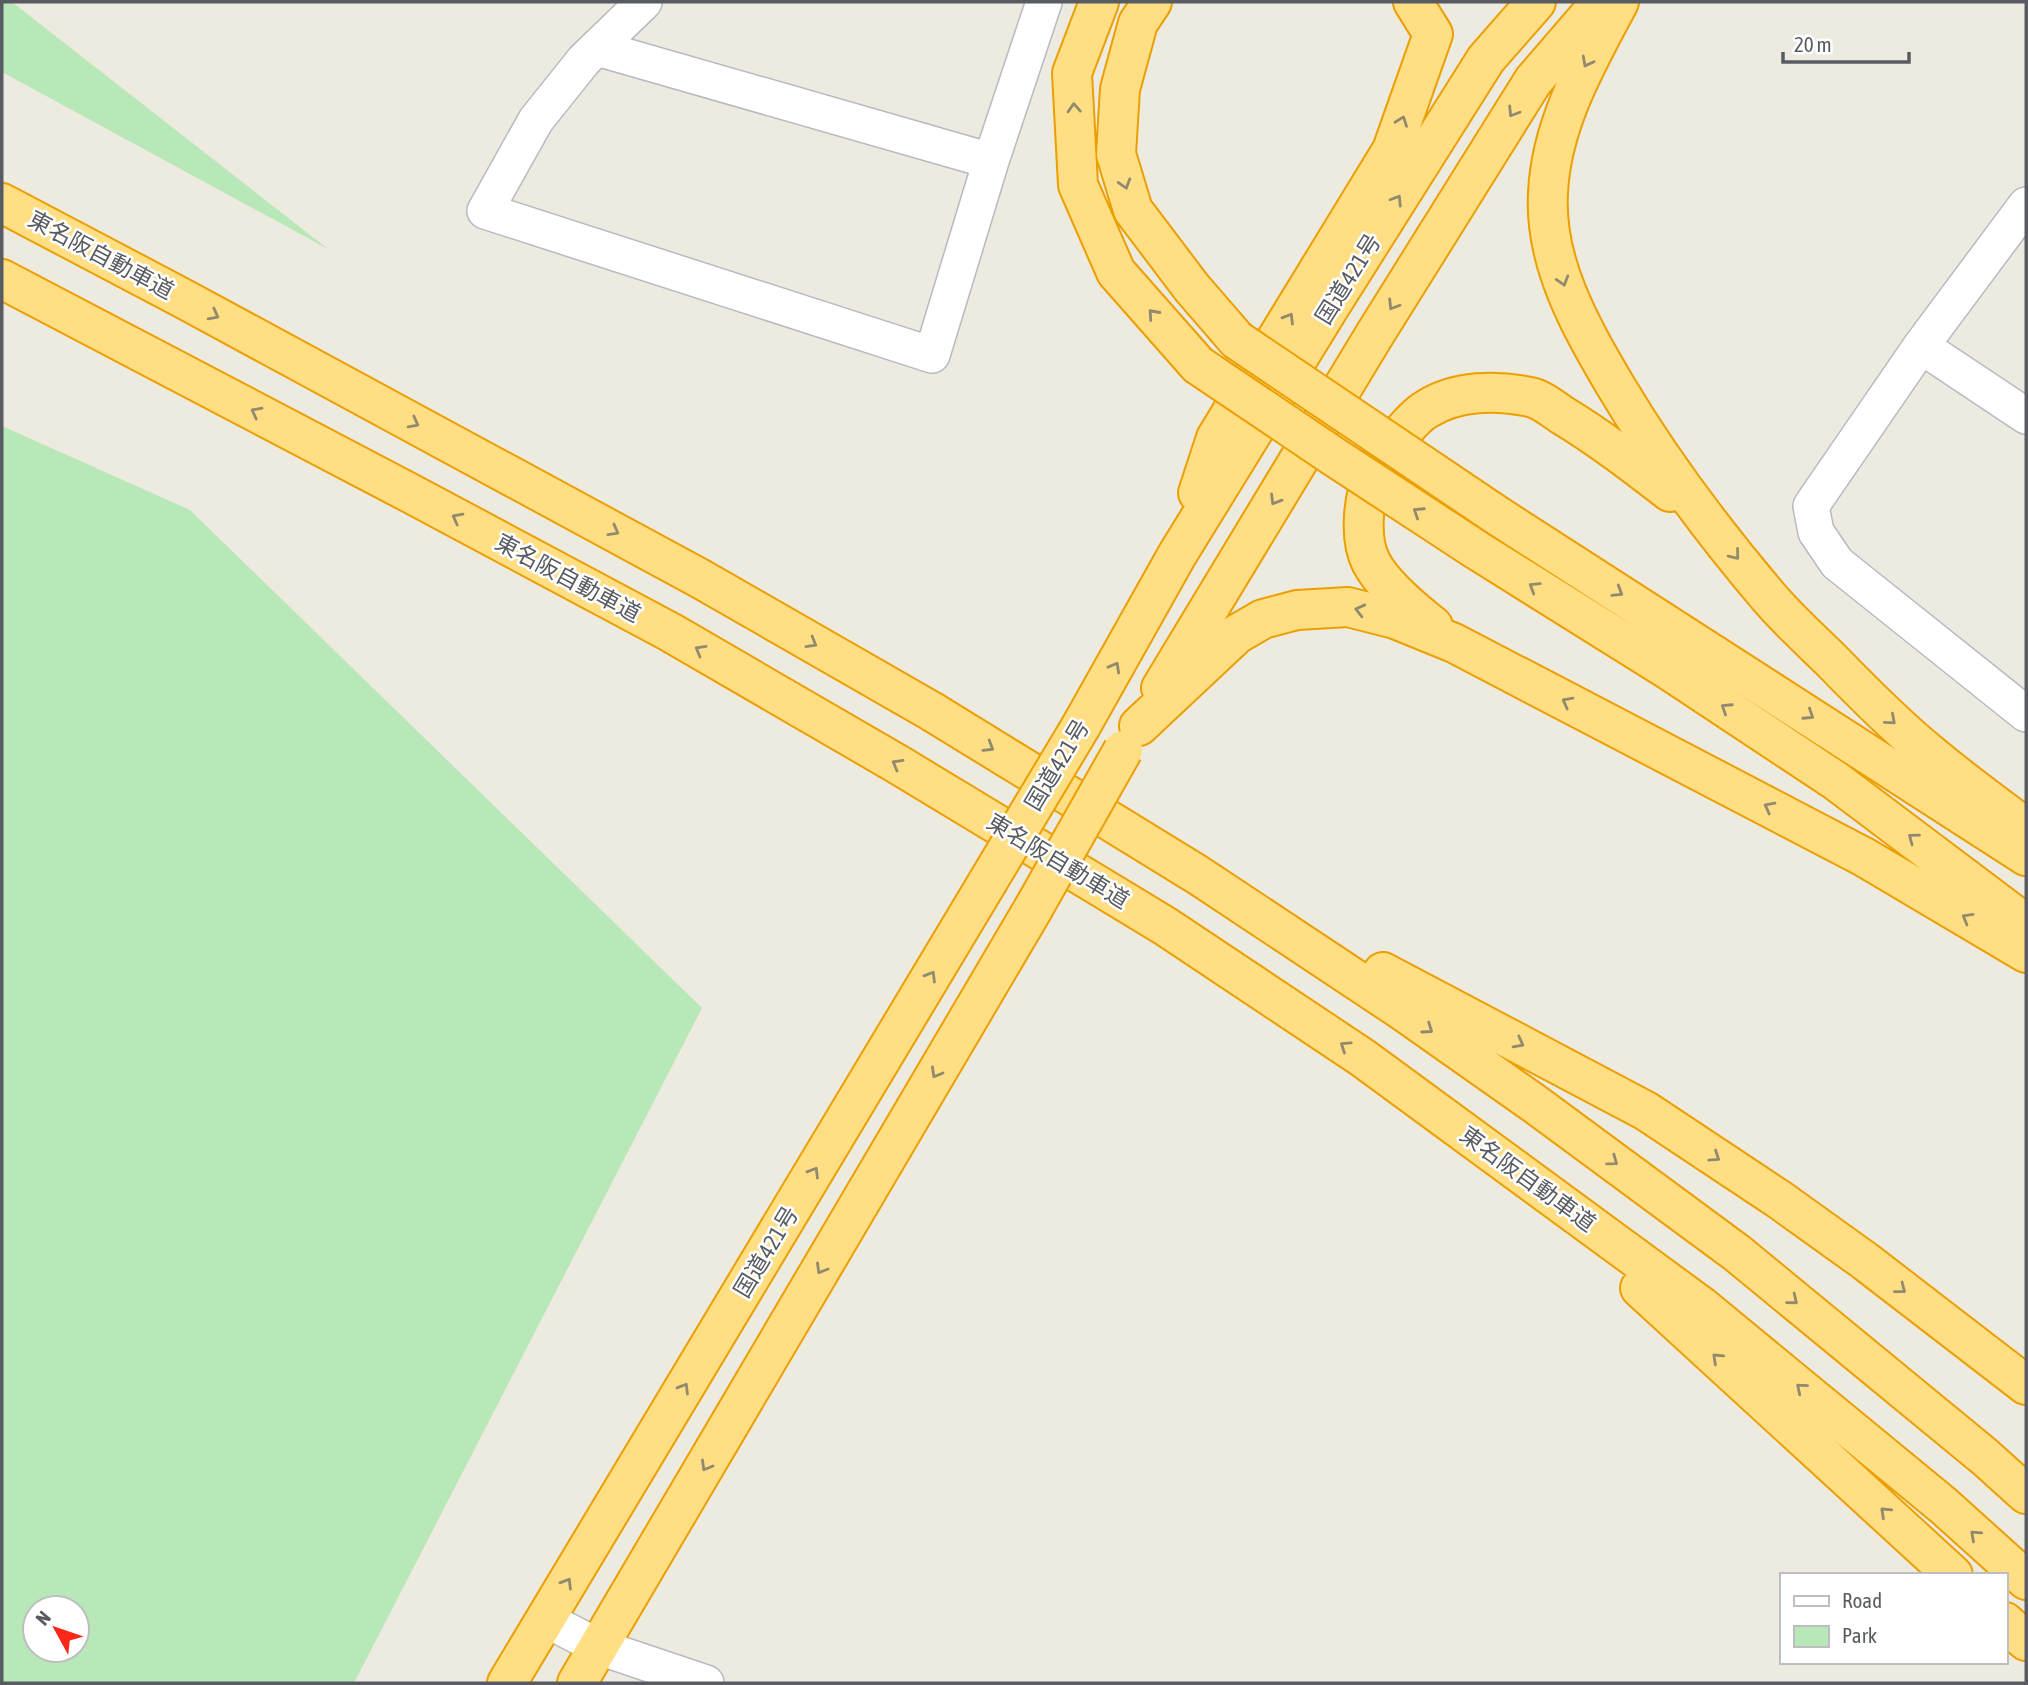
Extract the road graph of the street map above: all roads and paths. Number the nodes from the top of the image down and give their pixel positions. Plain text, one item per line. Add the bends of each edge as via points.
1 (644, 2) edge
2 (1044, 2) edge
3 (1099, 2) edge
4 (1152, 2) edge
5 (1413, 2) edge
6 (1536, 2) edge
7 (1601, 2) edge
8 (1619, 2) edge
9 (597, 48) junction
10 (990, 161) junction
11 (2, 203) edge
12 (2026, 205) edge
13 (2, 279) edge
14 (1921, 346) junction
15 (2026, 416) edge
16 (1706, 520) junction
17 (1177, 555) junction
18 (1454, 643) junction
19 (2026, 714) edge
20 (1131, 738) junction
21 (2026, 828) edge
22 (2026, 856) edge
23 (1198, 875) junction
24 (2026, 923) edge
25 (2026, 953) edge
26 (1494, 1154) junction
27 (2026, 1385) edge
28 (2026, 1494) edge
29 (1951, 1573) edge
30 (2026, 1580) edge
31 (545, 1619) junction
32 (2007, 1624) edge
33 (2026, 1642) edge
34 (599, 1647) junction
35 (507, 1683) edge
36 (577, 1683) edge
37 (706, 1683) edge

1 - 9 street
2 - 10 street
24 -> 3 highway, bridge via 1836,781 1198,365 1116,272 1078,185 1072,73
4 -> 22 highway, bridge via 1138,23 1120,89 1116,154 1133,210 1237,340 1499,516
17 -> 5 highway via 1216,438 1392,150 1433,34
17 -> 6 highway, 国道421号 via 1486,59
7 -> 20 highway via 1533,81
8 -> 16 highway via 1576,83 1554,146 1548,194 1551,242 1568,297 1599,358 1644,434
9 - 10 street
9 - 10 street via 536,120 485,211 932,355
11 -> 23 highway, 東名阪自動車道 via 701,579 931,711
12 - 14 street
26 -> 13 highway, 東名阪自動車道 via 1363,1058 1165,926 899,765 658,626
14 - 15 street
14 - 19 street via 1811,506 1816,532 1837,563
16 - 18 highway via 1622,454 1534,397 1498,392 1460,396 1426,409 1403,431 1374,474 1364,511 1364,544 1382,578
16 -> 21 highway via 1769,597 1881,711
31 -> 17 highway, 国道421号, bridge via 1081,726
18 -> 20 highway via 1395,619 1348,607 1297,610 1263,619 1237,634
25 -> 18 highway via 1864,857
20 -> 34 highway, bridge
23 -> 27 highway via 1646,1111 1865,1261
23 -> 28 highway, 東名阪自動車道 via 1403,1011 1737,1254
29 -> 26 highway
30 -> 26 highway, 東名阪自動車道 via 1944,1506 1701,1306
31 - 34 street
31 - 35 highway, 国道421号
32 - 33 highway
34 - 36 highway
34 - 37 street

